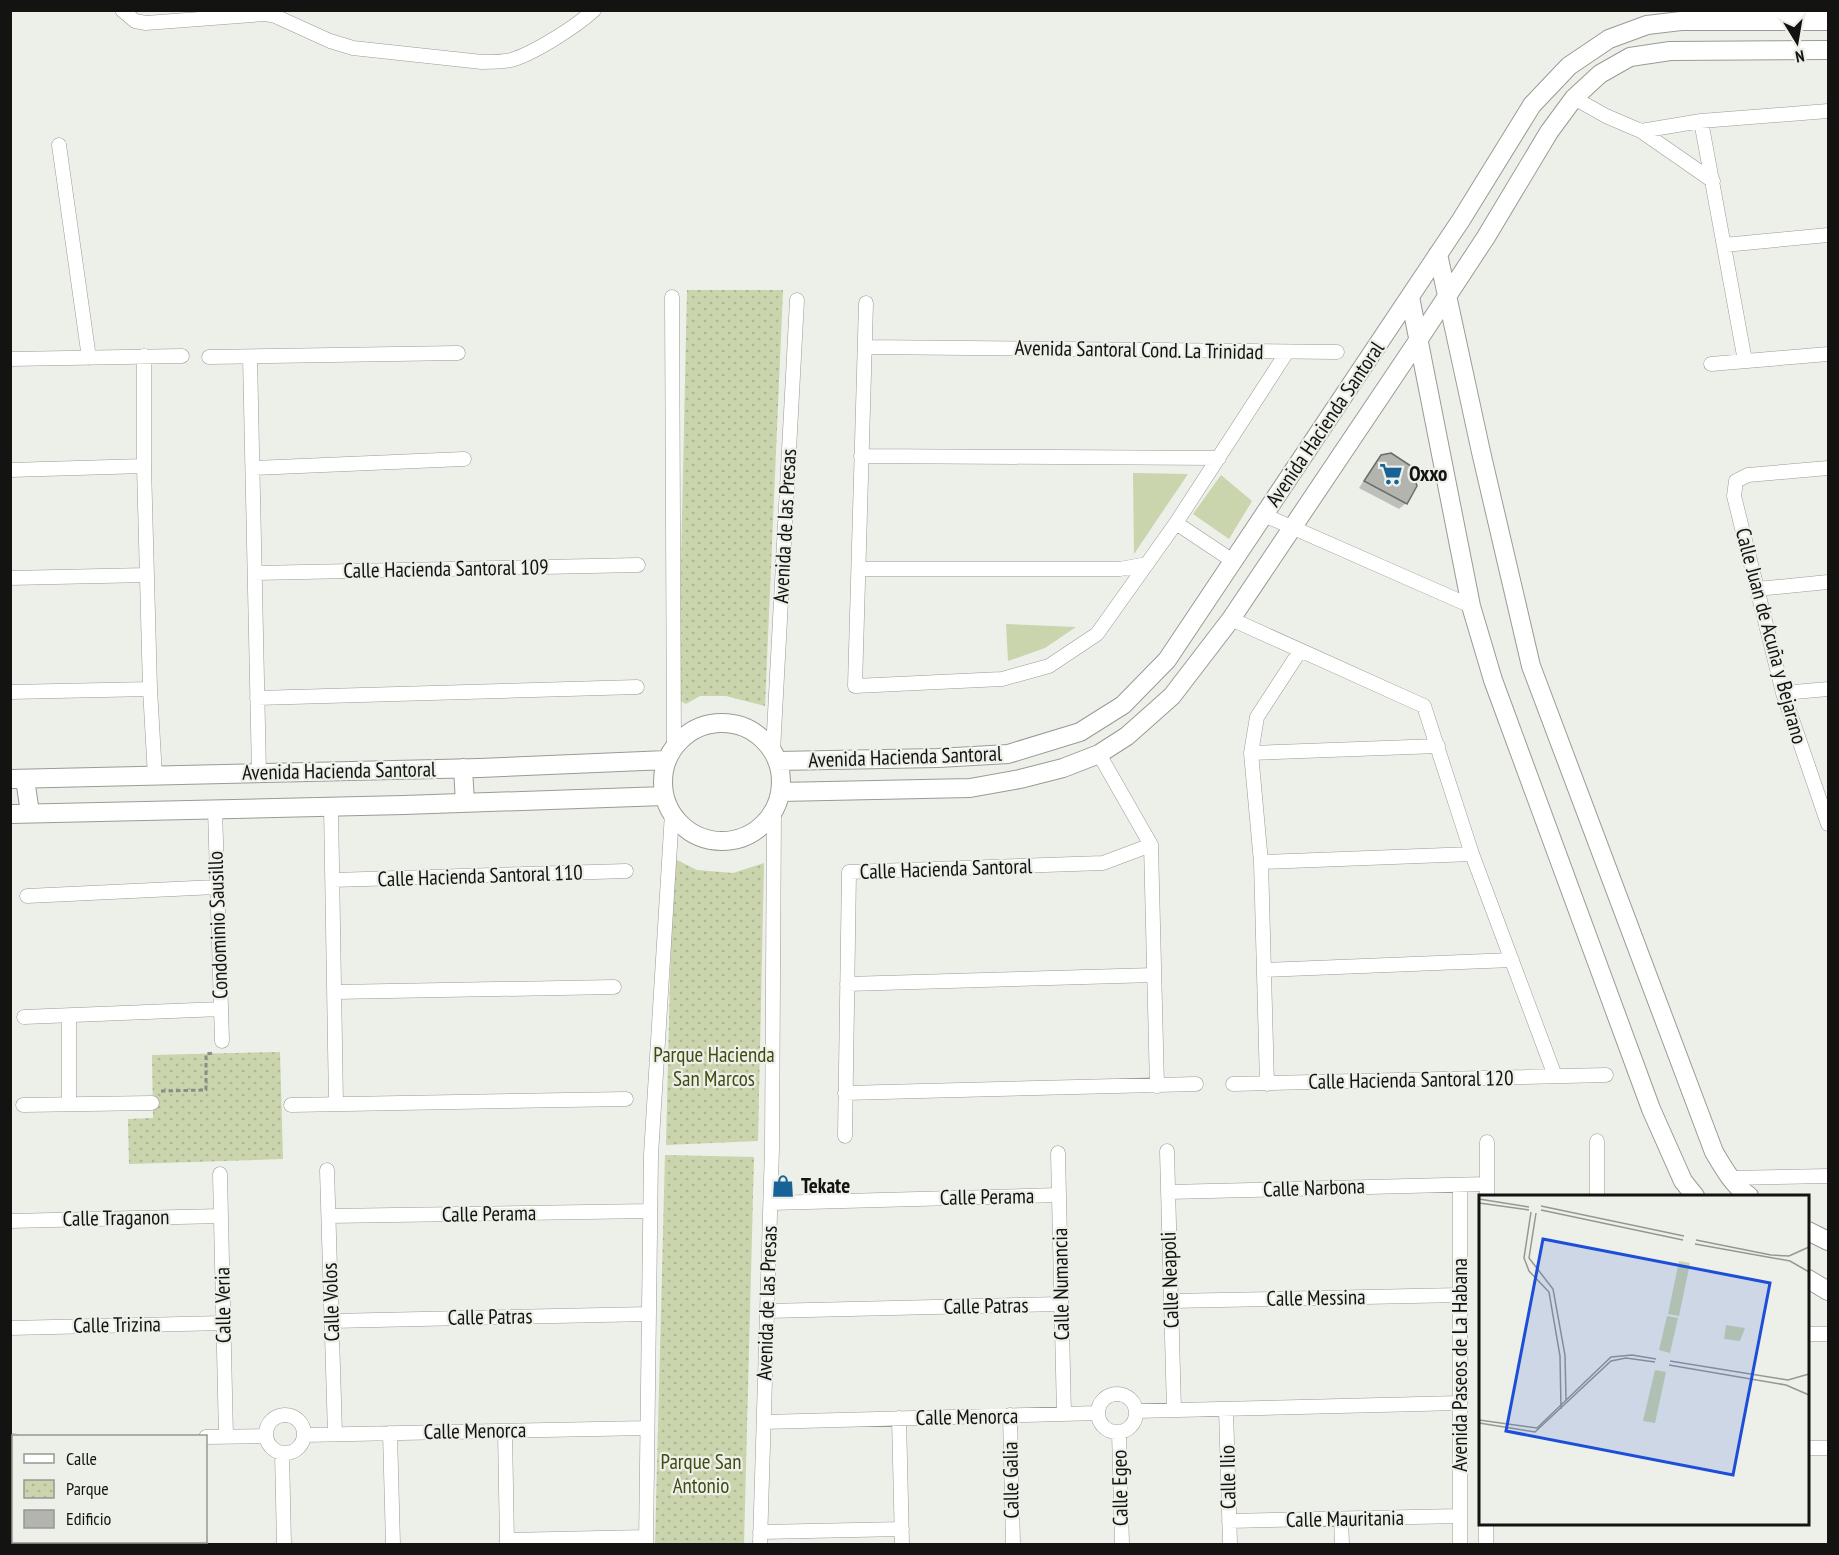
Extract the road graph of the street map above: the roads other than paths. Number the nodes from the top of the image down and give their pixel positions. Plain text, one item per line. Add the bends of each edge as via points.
1 (122, 10) edge
2 (594, 10) edge
3 (1782, 16) edge
4 (1828, 21) edge
5 (1828, 50) edge
6 (1574, 98) junction
7 (1828, 111) edge
8 (1701, 121) junction
9 (1641, 131) junction
10 (59, 145) dead end
11 (1713, 181) junction
12 (1828, 235) edge
13 (1724, 245) junction
14 (1438, 254) junction
15 (1448, 294) junction
16 (672, 297) dead end
17 (1410, 297) junction
18 (797, 300) dead end
19 (866, 303) dead end
20 (1419, 339) junction
21 (866, 347) junction
22 (1287, 352) junction
23 (1338, 352) dead end
24 (458, 353) dead end
25 (1828, 354) edge
26 (144, 356) junction
27 (182, 356) dead end
28 (209, 357) dead end
29 (250, 357) junction
30 (89, 358) junction
31 (10, 359) edge
32 (1745, 361) junction
33 (1711, 364) dead end
34 (861, 456) junction
35 (1219, 458) junction
36 (464, 459) dead end
37 (144, 466) junction
38 (253, 468) junction
39 (1828, 468) edge
40 (10, 470) edge
41 (1264, 515) junction
42 (1176, 523) junction
43 (1291, 527) junction
44 (1233, 561) junction
45 (1147, 564) junction
46 (638, 565) dead end
47 (859, 569) junction
48 (255, 573) junction
49 (147, 575) junction
50 (10, 578) edge
51 (1828, 582) edge
52 (1757, 589) junction
53 (1471, 606) junction
54 (1231, 619) junction
55 (1300, 651) junction
56 (637, 687) dead end
57 (150, 689) junction
58 (1828, 689) edge
59 (10, 693) edge
60 (1783, 693) junction
61 (257, 698) junction
62 (1438, 746) junction
63 (671, 753) junction
64 (1251, 753) junction
65 (1099, 754) junction
66 (775, 756) junction
67 (463, 768) junction
68 (259, 773) junction
69 (155, 776) junction
70 (18, 779) edge
71 (777, 801) junction
72 (465, 803) junction
73 (668, 805) junction
74 (331, 807) junction
75 (215, 809) junction
76 (30, 813) junction
77 (10, 814) edge
78 (1828, 824) edge
79 (1151, 845) junction
80 (1472, 854) junction
81 (1261, 861) junction
82 (626, 871) dead end
83 (333, 880) junction
84 (216, 887) junction
85 (27, 896) dead end
86 (1512, 960) junction
87 (1264, 970) junction
88 (1154, 975) junction
89 (847, 984) junction
90 (614, 987) dead end
91 (334, 992) junction
92 (221, 1009) junction
93 (69, 1016) junction
94 (24, 1017) dead end
95 (222, 1041) road end
96 (1605, 1075) dead end
97 (1556, 1076) junction
98 (1196, 1084) dead end
99 (1233, 1084) dead end
100 (1267, 1084) junction
101 (1157, 1086) junction
102 (845, 1093) junction
103 (626, 1099) dead end
104 (152, 1103) road end
105 (69, 1104) junction
106 (336, 1104) junction
107 (23, 1105) dead end
108 (291, 1105) dead end
109 (845, 1136) dead end
110 (1597, 1141) dead end
111 (1487, 1142) dead end
112 (1167, 1151) dead end
113 (1058, 1153) dead end
114 (327, 1170) dead end
115 (220, 1174) dead end
116 (1828, 1176) edge
117 (1730, 1178) junction
118 (1460, 1185) junction
119 (1487, 1190) edge
120 (1168, 1192) junction
121 (1059, 1195) junction
122 (1597, 1195) edge
123 (1694, 1195) edge
124 (1746, 1195) edge
125 (771, 1203) junction
126 (650, 1211) junction
127 (221, 1216) junction
128 (329, 1216) junction
129 (10, 1221) edge
130 (1809, 1232) edge
131 (1828, 1241) edge
132 (1809, 1280) edge
133 (1828, 1291) edge
134 (1460, 1294) junction
135 (1171, 1301) junction
136 (1061, 1304) junction
137 (767, 1311) junction
138 (649, 1314) junction
139 (332, 1321) junction
140 (224, 1323) junction
141 (10, 1328) edge
142 (1809, 1334) edge
143 (1828, 1334) edge
144 (1460, 1403) junction
145 (1226, 1408) junction
146 (1174, 1410) junction
147 (1136, 1411) junction
148 (1098, 1413) junction
149 (1064, 1414) junction
150 (1010, 1415) junction
151 (899, 1418) junction
152 (764, 1422) junction
153 (647, 1428) junction
154 (505, 1431) junction
155 (1119, 1432) junction
156 (390, 1433) junction
157 (335, 1434) junction
158 (304, 1435) junction
159 (266, 1436) junction
160 (207, 1437) edge
161 (226, 1437) junction
162 (1809, 1448) edge
163 (1828, 1448) edge
164 (282, 1453) junction
165 (1460, 1516) junction
166 (1341, 1519) junction
167 (1229, 1521) junction
168 (1486, 1525) edge
169 (902, 1529) junction
170 (760, 1538) edge
171 (646, 1541) edge
172 (507, 1542) edge
173 (284, 1545) edge
174 (393, 1545) edge
175 (902, 1545) edge
176 (1013, 1545) edge
177 (1122, 1545) edge
178 (1230, 1545) edge
179 (1342, 1545) edge
180 (1460, 1545) edge
181 (1486, 1545) edge

1 - 2 street via 135,21 146,23 275,16 353,48 482,62 512,60 528,53
3 - 4 street, Avenida Hacienda Santoral
3 - 14 street, Avenida Hacienda Santoral via 1647,25 1609,39 1569,66 1532,105
5 - 6 street, Avenida Hacienda Santoral via 1670,51 1630,57 1600,74
6 - 9 street
6 - 15 street, Avenida Hacienda Santoral
7 - 8 street
8 - 9 street
8 - 11 street
9 - 11 street
10 - 30 street
11 - 13 street
12 - 13 street
13 - 32 street
14 - 15 street
14 - 17 street, Avenida Hacienda Santoral
15 - 20 street, Avenida Hacienda Santoral
15 - 117 street via 1531,666 1711,1146
16 - 63 street
17 - 20 street
17 - 41 street, Avenida Hacienda Santoral
18 - 66 street, Avenida de las Presas
19 - 21 street, Avenida Santoral Cond. La Trinidad
20 - 43 street, Avenida Hacienda Santoral
20 - 53 street
21 - 22 street, Avenida Santoral Cond. La Trinidad
21 - 34 street, Avenida Santoral Cond. La Trinidad
22 - 23 street
22 - 35 street, Avenida Santoral Cond. La Trinidad
24 - 29 street
25 - 32 street
26 - 27 street
26 - 30 street
26 - 37 street
28 - 29 street
29 - 38 street
30 - 31 street
32 - 33 street
34 - 35 street
34 - 47 street, Avenida Santoral Cond. La Trinidad
35 - 42 street, Avenida Santoral Cond. La Trinidad
36 - 38 street
37 - 40 street
37 - 49 street
38 - 48 street
39 - 52 street, Calle Juan de Acuña y Bejarano via 1748,475 1736,481 1734,496
41 - 43 street
41 - 44 street, Avenida Hacienda Santoral
42 - 44 street
42 - 45 street, Avenida Santoral Cond. La Trinidad
43 - 53 street
43 - 54 street, Avenida Hacienda Santoral
44 - 66 street, Avenida Hacienda Santoral via 1167,660 1123,705 1080,732 1008,754 938,758
45 - 47 street via 1120,569
45 - 47 street, Avenida Santoral Cond. La Trinidad via 1097,634 1049,666 1002,679 855,686
46 - 48 street, Calle Hacienda Santoral 109
48 - 61 street
49 - 50 street
49 - 57 street
51 - 52 street
52 - 60 street, Calle Juan de Acuña y Bejarano
53 - 123 street via 1493,680 1650,1109
54 - 55 street
54 - 65 street, Avenida Hacienda Santoral via 1172,696 1127,736
55 - 62 street via 1425,706
55 - 64 street via 1257,717
56 - 61 street
57 - 59 street
57 - 69 street
58 - 60 street
60 - 78 street, Calle Juan de Acuña y Bejarano
61 - 68 street
62 - 64 street
62 - 80 street
63 - 66 street via 692,732 713,724 736,725 757,734
63 - 67 street, Avenida Hacienda Santoral
63 - 73 street via 663,784
64 - 81 street
65 - 71 street, Avenida Hacienda Santoral via 1063,768 970,788
65 - 79 street
66 - 71 street via 781,776
67 - 68 street, Avenida Hacienda Santoral
67 - 72 street
68 - 69 street, Avenida Hacienda Santoral
69 - 70 street, Avenida Hacienda Santoral
70 - 76 street
71 - 73 street via 762,826 744,837 724,841 703,838 685,828
71 - 125 street, Avenida de las Presas
72 - 73 street, Avenida Hacienda Santoral
72 - 74 street, Avenida Hacienda Santoral
73 - 126 street
74 - 75 street, Avenida Hacienda Santoral
74 - 83 street
75 - 76 street, Avenida Hacienda Santoral
75 - 84 street, Condominio Sausillo
76 - 77 street, Avenida Hacienda Santoral
79 - 88 street
79 - 89 street, Calle Hacienda Santoral via 1103,862 849,872
80 - 81 street
80 - 86 street
81 - 87 street
82 - 83 street, Calle Hacienda Santoral 110
83 - 91 street
84 - 85 street
84 - 92 street, Condominio Sausillo
86 - 87 street
86 - 97 street
87 - 100 street
88 - 89 street
88 - 101 street
89 - 102 street, Calle Hacienda Santoral
90 - 91 street
91 - 106 street
92 - 93 street
92 - 95 street, Condominio Sausillo
93 - 94 street
93 - 105 street
96 - 97 street, Calle Hacienda Santoral 120
97 - 100 street, Calle Hacienda Santoral 120
98 - 101 street
99 - 100 street, Calle Hacienda Santoral 120
101 - 102 street
102 - 109 street, Calle Hacienda Santoral
103 - 106 street
104 - 105 street
105 - 107 street
106 - 108 street
110 - 122 street
111 - 119 street
112 - 120 street, Calle Neapoli
113 - 121 street, Calle Numancia
114 - 128 street, Calle Volos
115 - 127 street, Calle Veria
116 - 117 street
117 - 124 street
118 - 119 street, Calle Narbona
118 - 120 street, Calle Narbona
118 - 134 street, Avenida Paseos de La Habana
120 - 135 street, Calle Neapoli
121 - 125 street, Calle Perama
121 - 136 street, Calle Numancia
125 - 137 street, Avenida de las Presas
126 - 128 street, Calle Perama
126 - 138 street
127 - 129 street, Calle Traganon
127 - 140 street, Calle Veria
128 - 139 street, Calle Volos
130 - 131 street
132 - 133 street
134 - 135 street, Calle Messina
134 - 144 street, Avenida Paseos de La Habana
135 - 146 street, Calle Neapoli
136 - 137 street, Calle Patras
136 - 149 street, Calle Numancia
137 - 152 street, Avenida de las Presas
138 - 139 street, Calle Patras
138 - 153 street
139 - 157 street, Calle Volos
140 - 141 street, Calle Trizina
140 - 161 street, Calle Veria
142 - 143 street
144 - 145 street
144 - 165 street, Avenida Paseos de La Habana
145 - 146 street
145 - 167 street, Calle Ilio
146 - 147 street
147 - 148 street via 1131,1400 1119,1394 1102,1401
147 - 155 street via 1130,1427
148 - 149 street, Calle Menorca
148 - 155 street via 1104,1428
149 - 150 street, Calle Menorca
150 - 151 street, Calle Menorca
150 - 176 street, Calle Galia
151 - 152 street, Calle Menorca
151 - 169 street
152 - 170 street, Avenida de las Presas
153 - 154 street, Calle Menorca
153 - 171 street
154 - 156 street, Calle Menorca
154 - 172 street
155 - 177 street, Calle Egeo
156 - 157 street, Calle Menorca
156 - 174 street
157 - 158 street, Calle Menorca
158 - 159 street via 300,1423 284,1415 268,1424
158 - 164 street via 294,1451
159 - 161 street
159 - 164 street via 271,1447
160 - 161 street
162 - 163 street
164 - 173 street
165 - 166 street, Calle Mauritania
165 - 180 street, Avenida Paseos de La Habana
166 - 167 street, Calle Mauritania
166 - 179 street
167 - 178 street, Calle Ilio
168 - 181 street
169 - 170 street
169 - 175 street
171 - 172 street

